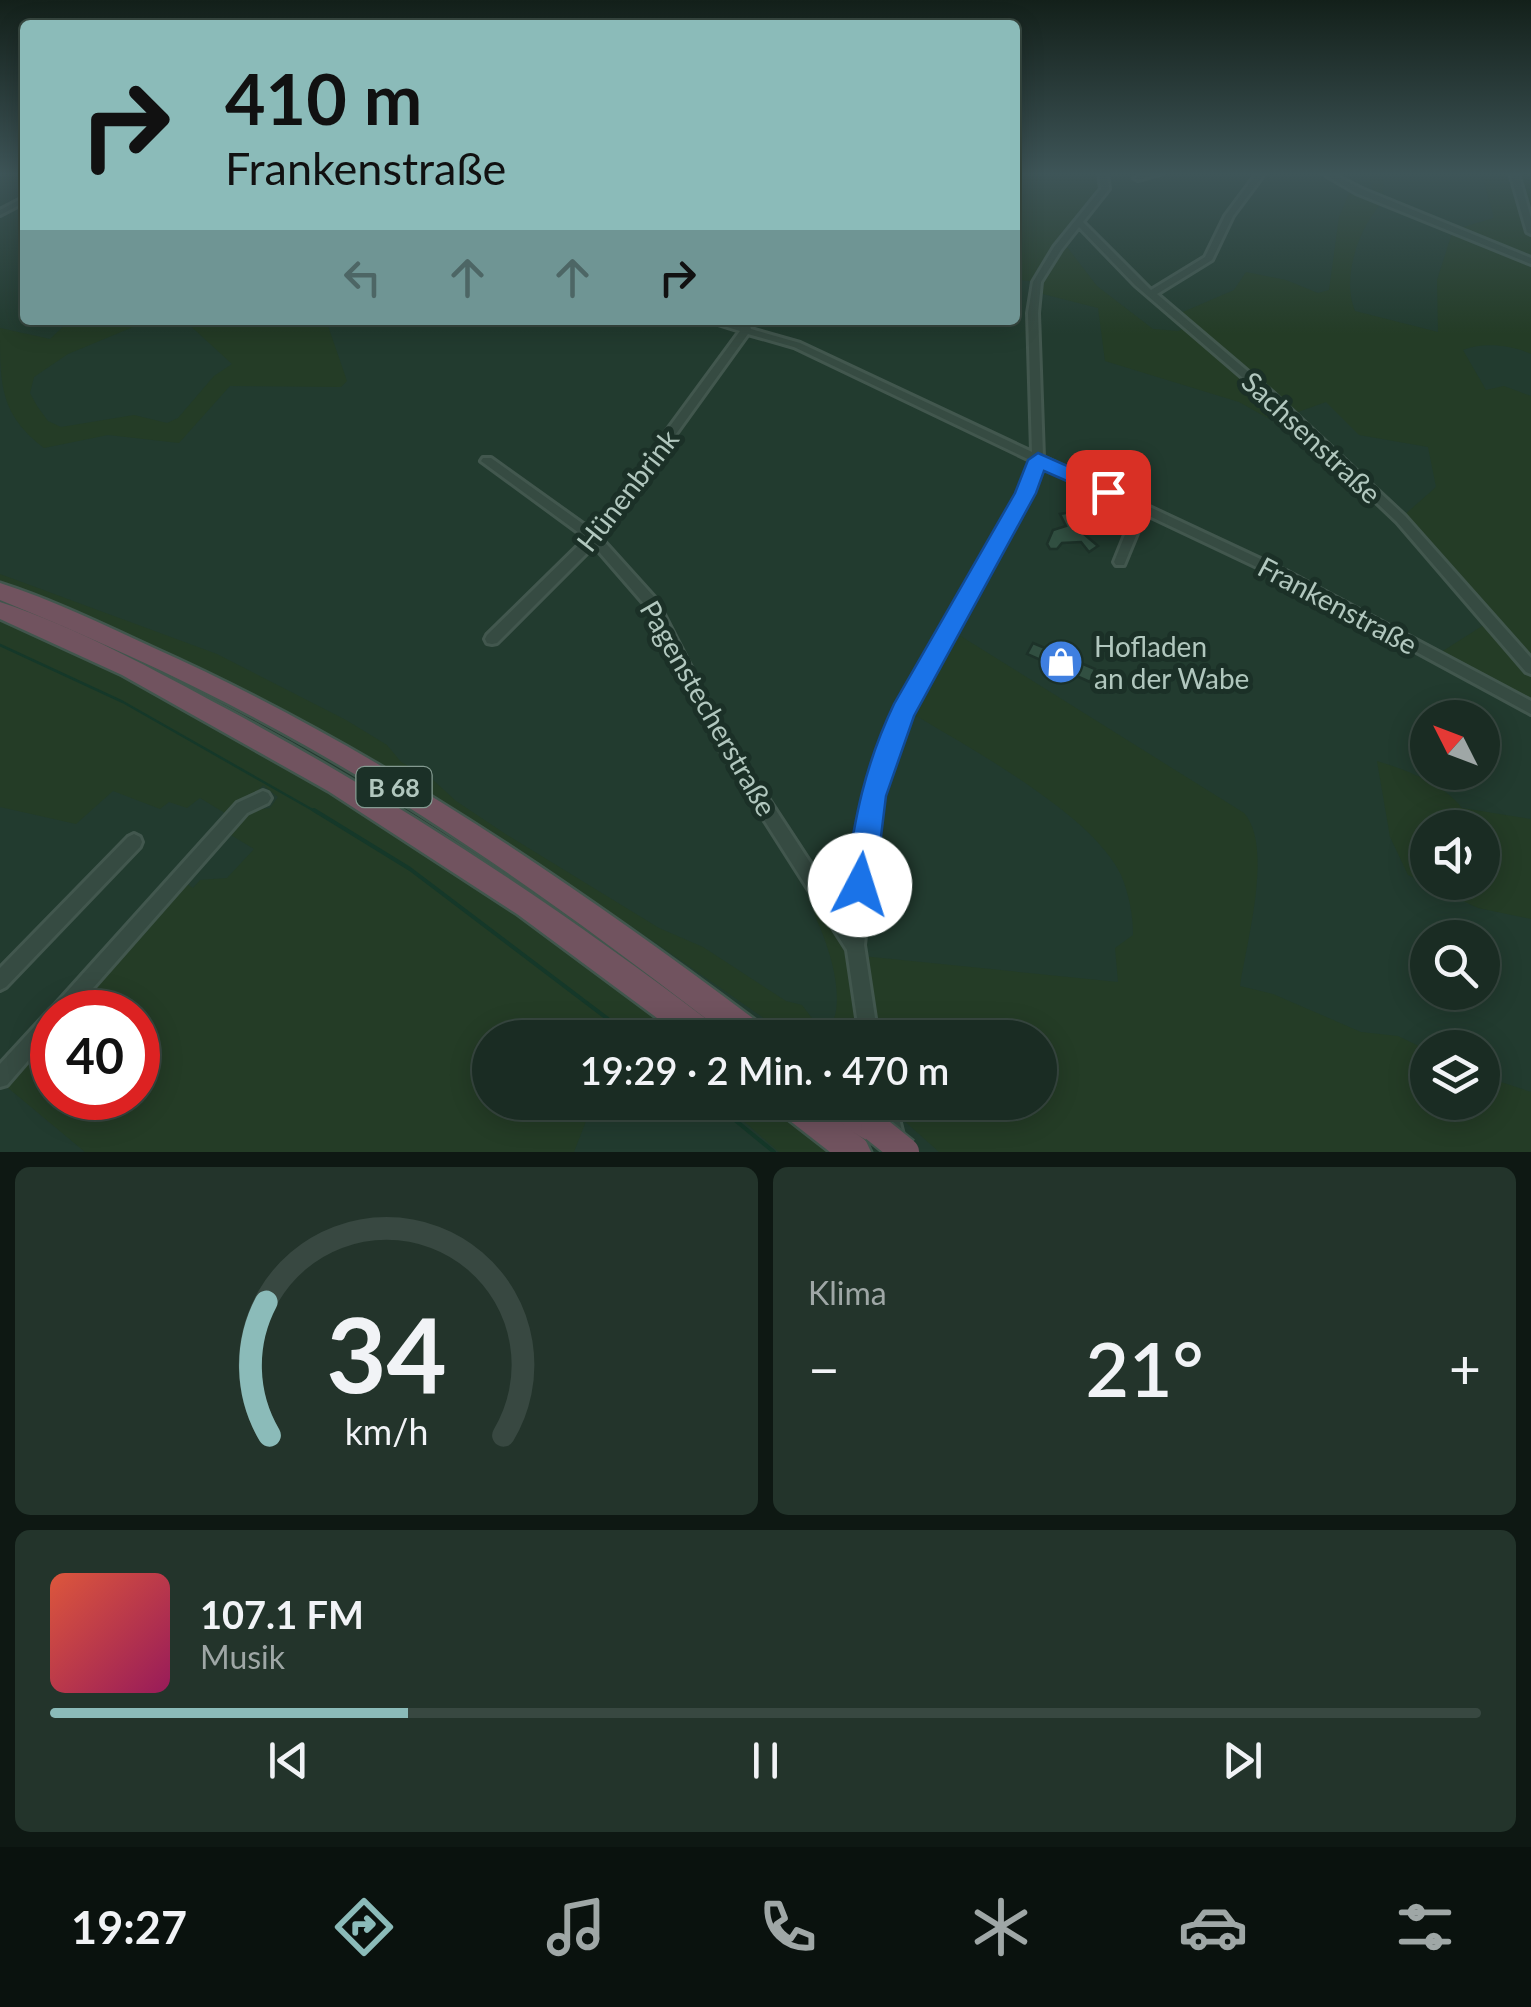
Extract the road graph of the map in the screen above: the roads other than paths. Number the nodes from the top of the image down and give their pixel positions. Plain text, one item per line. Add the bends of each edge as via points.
1 (1075, 227) edge
2 (1084, 227) edge
3 (1224, 227) edge
4 (1447, 227) edge
5 (1531, 261) edge
6 (1151, 294) junction
7 (732, 325) edge
8 (746, 328) junction
9 (487, 460) dead end
10 (1038, 460) junction
11 (1142, 508) junction
12 (594, 538) junction
13 (1120, 562) dead end
14 (0, 592) edge
15 (0, 610) edge
16 (492, 639) dead end
17 (1531, 668) edge
18 (1531, 708) edge
19 (262, 798) dead end
20 (134, 842) dead end
21 (854, 945) junction
22 (0, 981) edge
23 (80, 990) edge
24 (685, 1020) edge
25 (732, 1020) edge
26 (866, 1020) edge
27 (30, 1045) edge
28 (0, 1078) edge
29 (847, 1120) edge
30 (872, 1128) edge
31 (901, 1152) edge

1 - 10 street via 1041,272 1035,292
2 - 6 street, Sachsenstraße
3 - 6 street via 1209,258
4 - 5 street
6 - 17 street, Sachsenstraße via 1401,519
7 - 8 street, Frankenstraße
8 - 10 street, Frankenstraße via 797,345
8 - 12 street, Hünenbrink
9 - 12 street, Pagenstecherstraße
10 - 11 street, Frankenstraße
10 - 21 street via 891,740 866,825
11 - 13 street
11 - 18 street, Frankenstraße via 1282,574
12 - 16 street, Hünenbrink
12 - 21 street, Pagenstecherstraße via 651,603 719,736
14 - 25 highway, B 68 via 328,746 654,960
15 - 24 highway, B 68 via 315,767 434,840
19 - 23 street via 242,808
20 - 22 street
21 - 26 street
27 - 28 street
29 - 30 highway
30 - 31 highway, bridge

